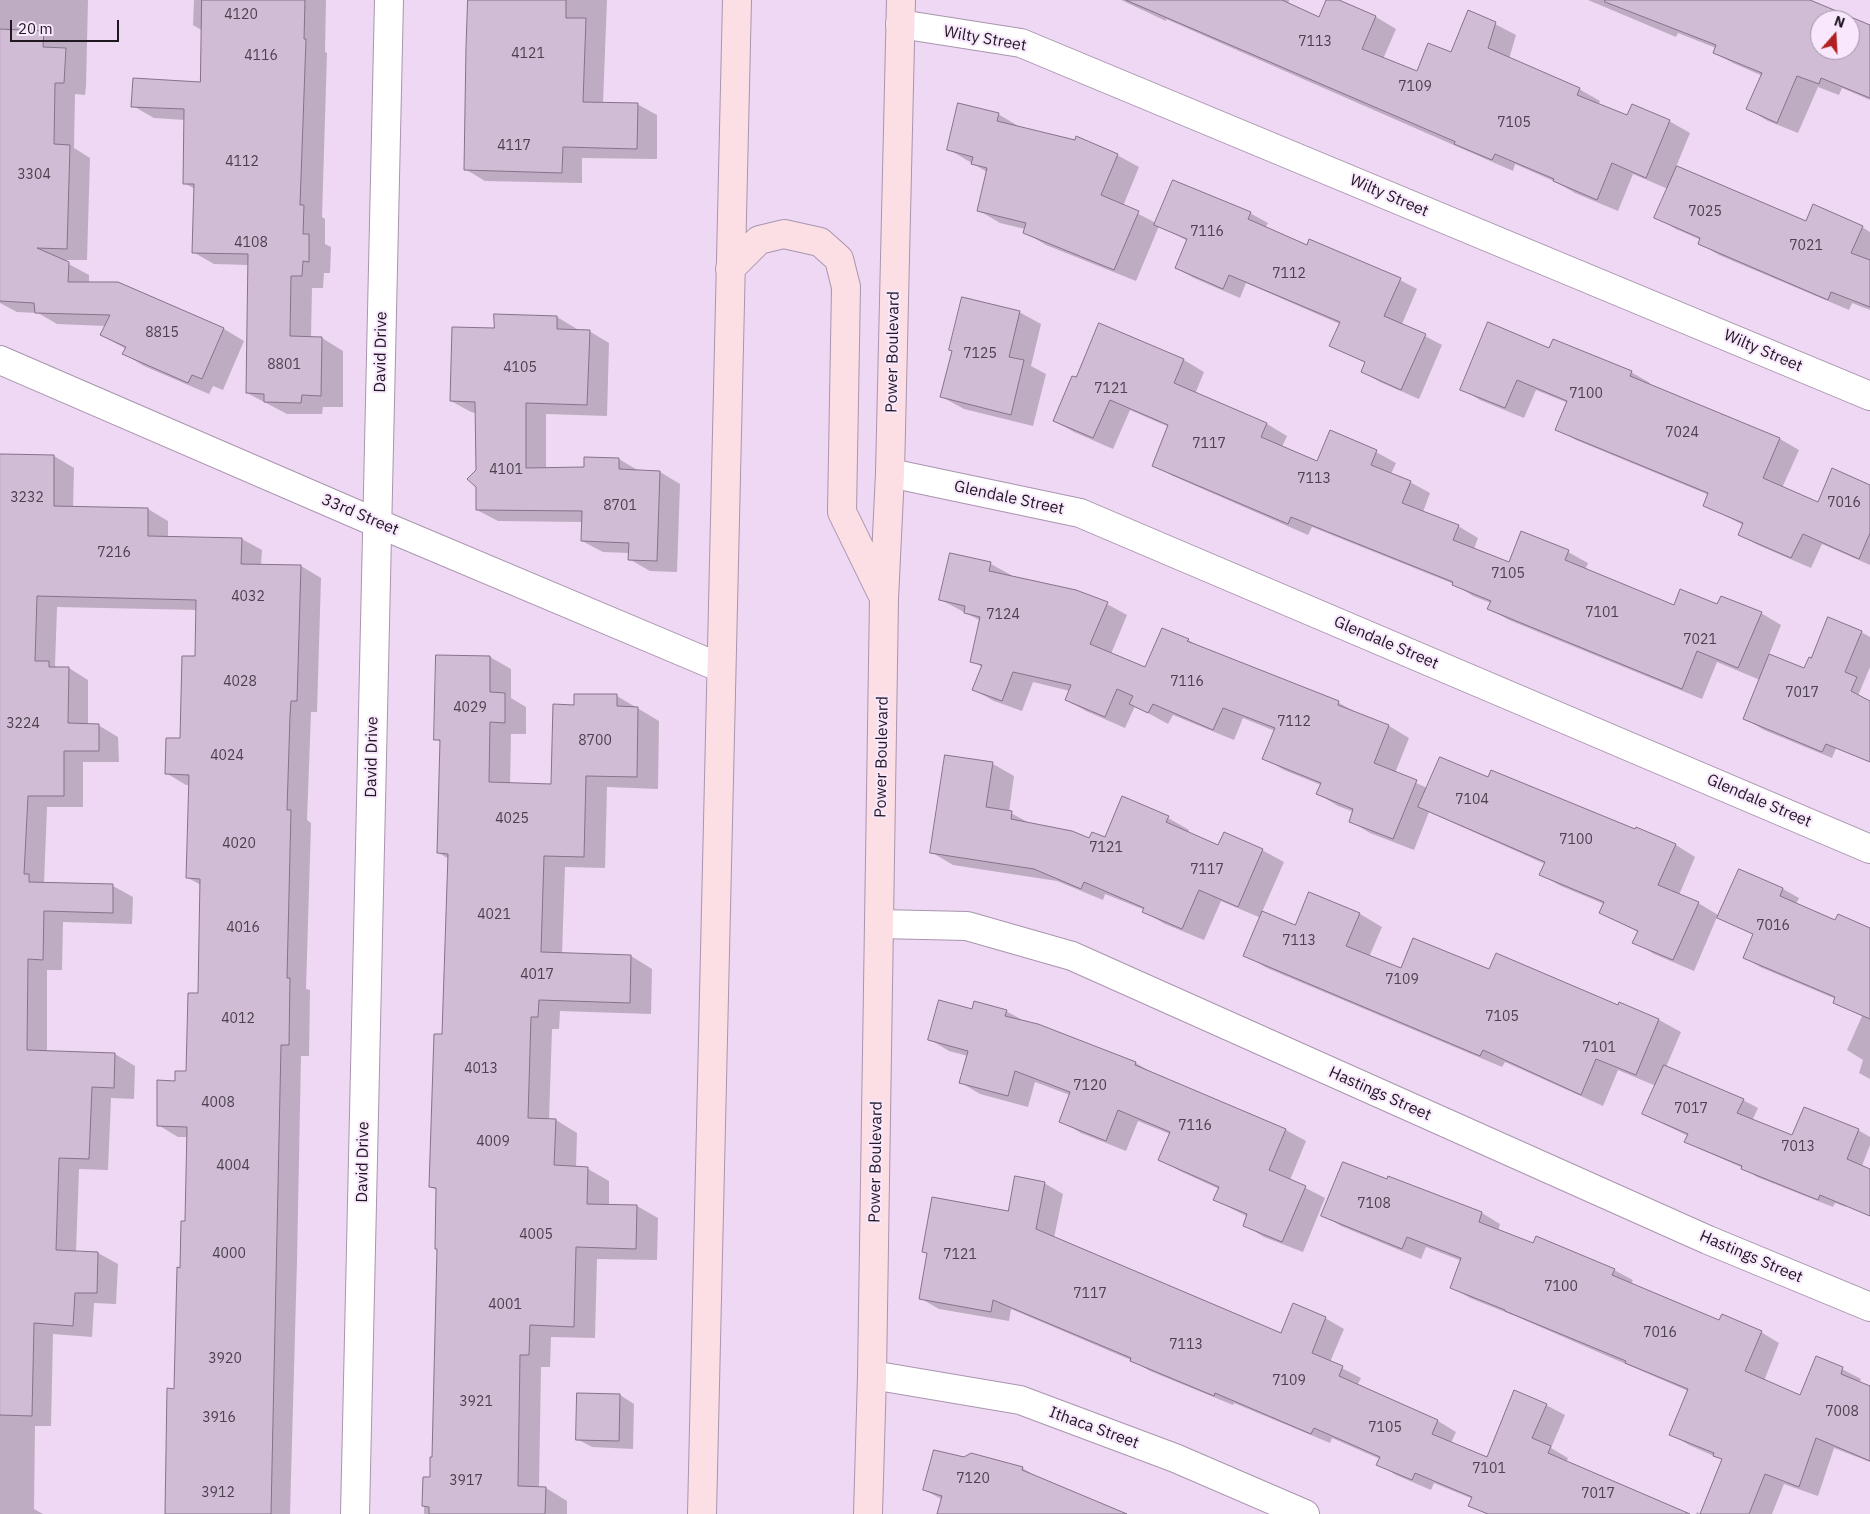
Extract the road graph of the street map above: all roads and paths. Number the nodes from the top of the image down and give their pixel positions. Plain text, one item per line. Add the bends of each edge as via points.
1 (389, 0) edge
2 (737, 0) edge
3 (900, 12) edge
4 (730, 269) junction
5 (0, 360) edge
6 (1870, 396) edge
7 (890, 473) junction
8 (377, 523) junction
9 (884, 599) junction
10 (721, 668) junction
11 (1870, 849) edge
12 (879, 924) junction
13 (1870, 1307) edge
14 (872, 1375) junction
15 (355, 1514) edge
16 (702, 1514) edge
17 (868, 1514) edge
18 (1305, 1514) edge

1 - 8 street, David Drive
2 - 4 main road
3 - 6 street, Wilty Street via 1021,43
3 - 7 main road, Power Boulevard
4 - 9 main road via 759,240 784,234 820,242 839,259 846,287 842,512
4 - 10 main road
5 - 8 street, 33rd Street
7 - 9 main road, Power Boulevard
7 - 11 street, Glendale Street via 1080,513
8 - 10 street, 33rd Street
8 - 15 street, David Drive
9 - 12 main road, Power Boulevard
10 - 16 main road
12 - 13 street, Hastings Street via 967,926 1072,956 1699,1236
12 - 14 main road, Power Boulevard
14 - 17 main road, Power Boulevard
14 - 18 street, Ithaca Street via 1020,1400 1174,1458

